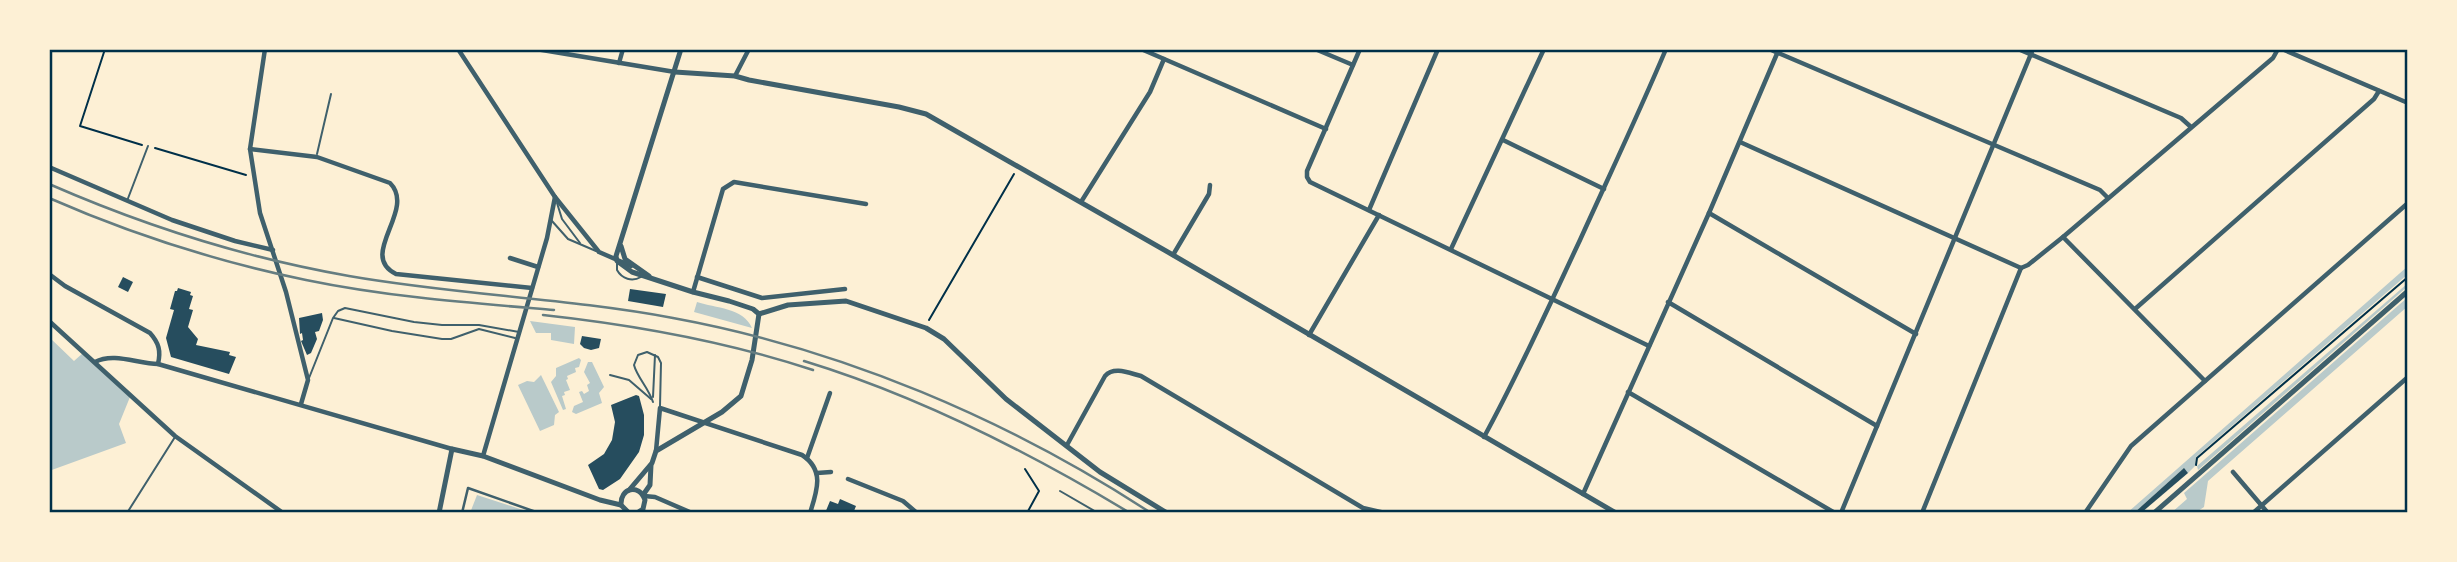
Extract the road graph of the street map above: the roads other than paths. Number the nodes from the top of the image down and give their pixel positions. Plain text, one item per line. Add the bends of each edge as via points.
1 (265, 49) edge
2 (458, 49) edge
3 (538, 49) edge
4 (623, 49) edge
5 (681, 49) edge
6 (749, 49) edge
7 (1141, 49) edge
8 (1315, 49) edge
9 (1360, 49) edge
10 (1438, 49) edge
11 (1544, 49) edge
12 (1665, 49) edge
13 (1769, 49) edge
14 (2018, 49) edge
15 (2280, 49) edge
16 (1778, 51) edge
17 (2032, 52) edge
18 (1164, 59) junction
19 (620, 63) junction
20 (1353, 65) junction
21 (675, 72) junction
22 (735, 76) junction
23 (2379, 91) junction
24 (331, 94) dead end
25 (2408, 103) edge
26 (2191, 127) junction
27 (1326, 129) junction
28 (1503, 140) junction
29 (1740, 142) junction
30 (148, 146) road end
31 (1995, 146) junction
32 (250, 149) junction
33 (317, 158) junction
34 (49, 167) edge
35 (1210, 185) dead end
36 (1604, 189) junction
37 (555, 197) junction
38 (2108, 198) junction
39 (126, 202) junction
40 (1081, 202) junction
41 (2408, 203) edge
42 (866, 204) dead end
43 (1369, 210) junction
44 (1709, 213) junction
45 (1379, 215) junction
46 (552, 220) junction
47 (2063, 237) junction
48 (1955, 239) junction
49 (621, 243) junction
50 (581, 244) junction
51 (1451, 249) junction
52 (273, 250) junction
53 (599, 252) junction
54 (1173, 255) junction
55 (510, 258) dead end
56 (617, 261) junction
57 (538, 267) junction
58 (637, 267) junction
59 (2021, 268) junction
60 (49, 274) edge
61 (647, 277) junction
62 (697, 277) junction
63 (532, 288) junction
64 (845, 289) dead end
65 (2408, 291) edge
66 (693, 292) junction
67 (1553, 299) junction
68 (1668, 302) junction
69 (2135, 309) junction
70 (759, 314) junction
71 (332, 318) junction
72 (49, 321) edge
73 (520, 332) junction
74 (1916, 334) junction
75 (1309, 335) junction
76 (518, 339) junction
77 (1649, 346) junction
78 (655, 355) junction
79 (95, 362) junction
80 (158, 364) junction
81 (610, 375) dead end
82 (2408, 377) edge
83 (308, 380) junction
84 (2206, 381) junction
85 (1629, 392) junction
86 (830, 393) dead end
87 (653, 402) junction
88 (300, 404) junction
89 (660, 408) junction
90 (704, 423) junction
91 (1877, 426) junction
92 (175, 436) junction
93 (1484, 437) junction
94 (1067, 445) junction
95 (452, 449) junction
96 (656, 451) junction
97 (482, 456) junction
98 (806, 458) junction
99 (652, 463) junction
100 (831, 472) dead end
101 (2233, 472) dead end
102 (817, 474) junction
103 (848, 479) dead end
104 (630, 489) junction
105 (1060, 491) dead end
106 (1583, 494) junction
107 (644, 495) junction
108 (621, 505) junction
109 (2262, 506) junction
110 (639, 512) edge
111 (127, 513) edge
112 (283, 513) edge
113 (439, 513) edge
114 (462, 513) edge
115 (539, 513) edge
116 (629, 513) edge
117 (692, 513) edge
118 (810, 513) edge
119 (916, 513) edge
120 (1098, 513) edge
121 (1167, 513) edge
122 (1385, 513) edge
123 (1616, 513) edge
124 (1835, 513) edge
125 (1841, 513) edge
126 (1922, 513) edge
127 (2085, 513) edge
128 (2154, 513) edge
129 (2253, 513) edge
130 (2268, 513) edge

1 - 32 street
2 - 37 street
3 - 19 street
4 - 19 street
5 - 21 street
6 - 22 street
7 - 18 street
8 - 20 street
9 - 20 street
10 - 43 street
11 - 28 street
12 - 36 street
13 - 16 street
14 - 17 street
15 - 23 street
15 - 26 street
16 - 29 street
16 - 31 street
17 - 26 street via 2181,118
17 - 31 street
18 - 27 street
18 - 40 street via 1150,92
19 - 21 street
20 - 27 street
21 - 22 street
21 - 49 street
22 - 40 street via 913,110
23 - 25 street
23 - 69 street
24 - 33 lane
26 - 38 street
27 - 43 street via 1307,177
28 - 36 street
28 - 51 street
29 - 44 street
29 - 48 street
30 - 39 lane
31 - 38 street
31 - 48 street
32 - 33 street
32 - 52 street via 260,213
33 - 63 street via 386,180 394,187 398,202 382,254 390,272
34 - 39 street
35 - 54 street
36 - 67 street
37 - 46 street
37 - 50 lane via 562,219
37 - 53 street
38 - 47 street
39 - 52 street
40 - 54 street
41 - 84 street
42 - 62 street via 729,184 723,189
43 - 45 street
44 - 68 street
44 - 74 street
45 - 51 street
45 - 75 street
46 - 50 lane via 568,239
46 - 57 street
47 - 59 street
47 - 69 street
48 - 59 street
48 - 74 street
49 - 56 street
49 - 58 street via 625,258
50 - 53 lane
51 - 67 street
52 - 83 street
53 - 56 street
54 - 75 street
55 - 57 street
56 - 58 street
56 - 61 street via 625,270
57 - 63 street
58 - 61 street
59 - 126 street
60 - 80 street via 150,333 159,345
61 - 66 street
62 - 64 street via 762,298
62 - 66 street
63 - 73 street
65 - 128 street
66 - 70 street
67 - 77 street
67 - 93 street
68 - 77 street
68 - 91 street
69 - 84 street
70 - 90 street via 741,396
70 - 94 street via 788,305 846,302 926,328 944,339 1006,399
71 - 73 lane via 345,308 414,322
71 - 76 lane via 442,339 479,329
71 - 83 lane
72 - 79 street
73 - 76 street
74 - 91 street
75 - 93 street
76 - 97 street
77 - 85 street
78 - 87 lane
78 - 87 lane via 638,355 634,365
78 - 89 lane via 661,363
79 - 80 street via 109,358
79 - 92 street
80 - 88 street
81 - 87 lane via 629,380
82 - 109 street
83 - 88 street
84 - 127 street via 2131,446
85 - 106 street
85 - 124 street
86 - 98 street
87 - 89 lane
88 - 95 street
89 - 90 street
89 - 96 street
90 - 96 street
90 - 98 street
91 - 125 street
92 - 111 lane
92 - 112 street
93 - 106 street
94 - 121 street via 1100,472
94 - 122 street via 1105,376 1117,370 1141,376 1363,508
95 - 97 street
95 - 113 street
96 - 99 street
97 - 108 street
98 - 102 street
99 - 104 street
99 - 107 street
100 - 102 street
101 - 109 street
102 - 118 street
103 - 119 street via 904,501
104 - 107 street
104 - 108 street via 623,493
105 - 120 lane
106 - 123 street
107 - 110 street via 645,505
107 - 117 street
108 - 116 street
109 - 129 street
109 - 130 street
114 - 115 street via 468,488

